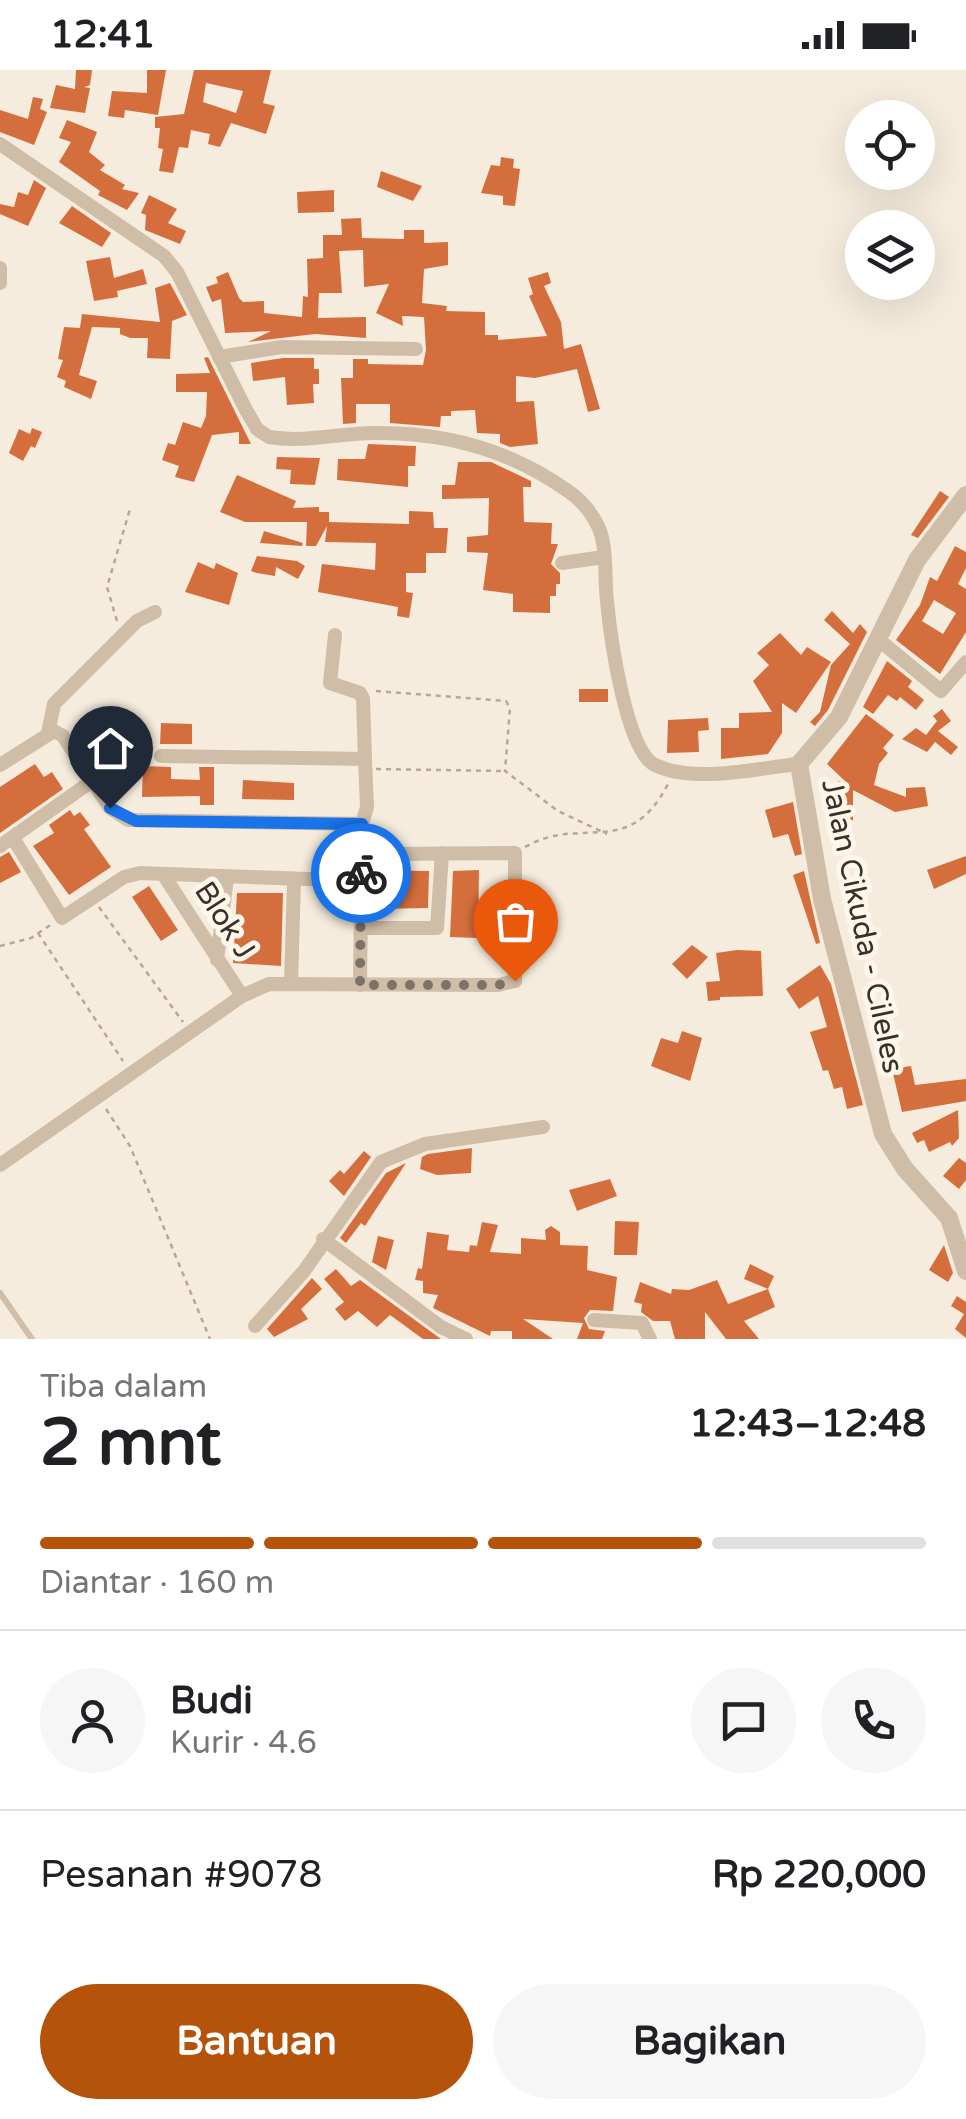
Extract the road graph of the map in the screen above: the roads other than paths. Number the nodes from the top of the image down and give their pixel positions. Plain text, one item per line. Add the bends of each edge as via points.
1 (0, 144) edge
2 (0, 268) edge
3 (0, 282) edge
4 (416, 349) dead end
5 (219, 357) junction
6 (966, 495) edge
7 (604, 557) junction
8 (562, 563) dead end
9 (155, 612) dead end
10 (335, 635) dead end
11 (879, 640) junction
12 (966, 662) edge
13 (48, 733) junction
14 (161, 756) dead end
15 (365, 764) junction
16 (799, 764) junction
17 (0, 765) edge
18 (92, 781) junction
19 (362, 824) junction
20 (6, 842) edge
21 (442, 853) junction
22 (390, 854) dead end
23 (163, 874) junction
24 (227, 877) junction
25 (294, 880) junction
26 (361, 881) junction
27 (361, 928) junction
28 (218, 960) junction
29 (291, 984) junction
30 (360, 985) junction
31 (242, 996) junction
32 (543, 1128) dead end
33 (0, 1165) edge
34 (324, 1240) junction
35 (962, 1242) edge
36 (966, 1271) edge
37 (0, 1293) edge
38 (594, 1320) dead end
39 (255, 1326) dead end
40 (32, 1339) edge
41 (466, 1339) edge
42 (650, 1339) edge

1 - 5 street via 164,256
2 - 3 street
4 - 5 street via 282,347
5 - 7 street via 258,429 269,437 408,435 502,452 580,501 598,526
6 - 11 street, Jalan Cikuda - Cileles via 917,560
7 - 8 street
7 - 16 street via 616,665 638,748 654,765 699,773
9 - 13 street via 54,704
10 - 15 street via 330,683 360,693
11 - 12 street via 941,690
11 - 16 street, Jalan Cikuda - Cileles via 839,716
13 - 17 street
13 - 18 street via 63,736
14 - 15 street
15 - 19 street
16 - 35 street, Jalan Cikuda - Cileles via 819,886 883,1134
18 - 19 street via 110,808 136,821
18 - 20 street
19 - 26 street
20 - 23 street via 62,918 124,877
21 - 22 street
21 - 27 street via 437,928
21 - 30 street via 516,853 515,981
23 - 24 street
23 - 28 street, Blok J
24 - 25 street
24 - 28 street
25 - 26 street
25 - 29 street
26 - 27 street
27 - 30 street
28 - 31 street, Blok J
29 - 30 street
29 - 31 street via 269,984
31 - 33 street
32 - 34 street via 471,1135 394,1154 381,1162
34 - 39 street
34 - 41 street
35 - 36 street, Jalan Cikuda - Cileles
37 - 40 lane
38 - 42 street via 642,1323

